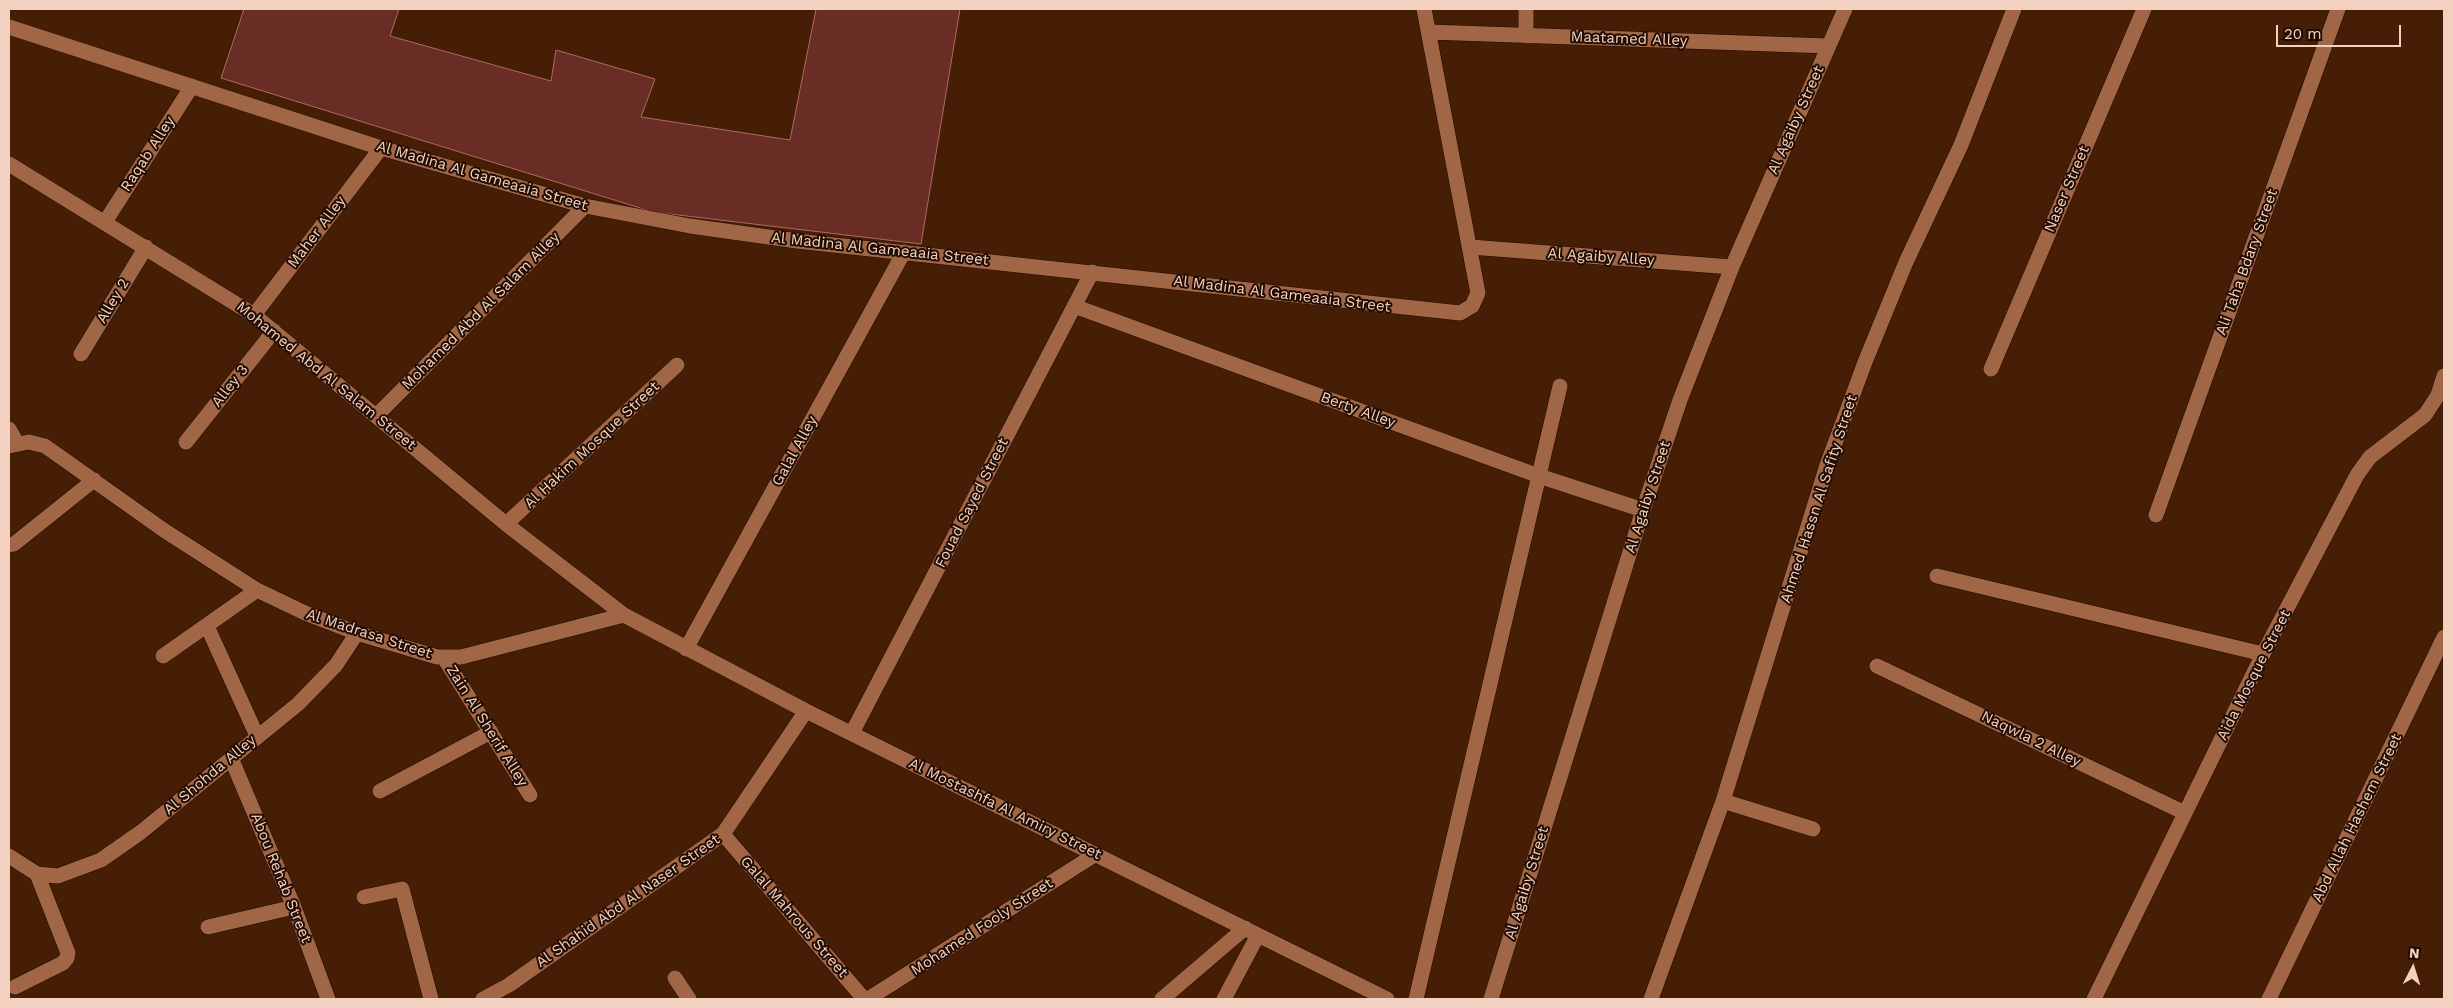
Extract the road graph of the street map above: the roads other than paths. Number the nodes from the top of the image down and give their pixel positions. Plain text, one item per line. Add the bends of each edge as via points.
1 (1424, 9) edge
2 (1526, 9) edge
3 (1845, 9) edge
4 (2014, 9) edge
5 (2144, 9) edge
6 (2338, 9) edge
7 (9, 27) edge
8 (1429, 32) junction
9 (1526, 36) junction
10 (1828, 46) junction
11 (192, 86) junction
12 (380, 148) junction
13 (9, 164) edge
14 (585, 206) junction
15 (105, 222) junction
16 (146, 247) junction
17 (1470, 247) junction
18 (904, 252) junction
19 (1732, 267) junction
20 (1092, 272) junction
21 (1074, 306) junction
22 (254, 315) junction
23 (274, 331) junction
24 (81, 354) dead end
25 (677, 365) dead end
26 (1991, 369) dead end
27 (2444, 376) edge
28 (1560, 386) dead end
29 (376, 416) junction
30 (9, 429) edge
31 (186, 442) dead end
32 (13, 444) edge
33 (1539, 476) junction
34 (94, 480) junction
35 (1643, 510) junction
36 (2156, 515) dead end
37 (506, 524) junction
38 (9, 545) edge
39 (1937, 576) dead end
40 (257, 590) junction
41 (624, 615) junction
42 (208, 626) junction
43 (357, 633) junction
44 (2444, 637) edge
45 (686, 649) junction
46 (2263, 654) junction
47 (163, 656) dead end
48 (444, 658) junction
49 (1877, 666) dead end
50 (806, 710) junction
51 (491, 732) junction
52 (852, 733) junction
53 (257, 736) junction
54 (231, 758) junction
55 (380, 791) dead end
56 (530, 795) dead end
57 (1723, 800) junction
58 (2185, 813) junction
59 (1812, 829) dead end
60 (723, 834) junction
61 (1096, 854) junction
62 (9, 856) edge
63 (37, 874) junction
64 (364, 896) dead end
65 (294, 907) junction
66 (208, 927) dead end
67 (1251, 932) junction
68 (675, 978) dead end
69 (15, 987) dead end
70 (1382, 998) edge
71 (328, 999) edge
72 (431, 999) edge
73 (483, 999) edge
74 (689, 999) edge
75 (864, 999) edge
76 (868, 999) edge
77 (1162, 999) edge
78 (1224, 999) edge
79 (1416, 999) edge
80 (1491, 999) edge
81 (1651, 999) edge
82 (2094, 999) edge
83 (2269, 999) edge

1 - 8 street, Al Madina Al Gameaaia Street
2 - 9 street
3 - 10 street, Al Agaiby Street
4 - 57 street, Ahmed Hassn Al Safity Street via 1961,145 1906,262 1861,372 1827,465
5 - 26 street, Naser Street
6 - 36 street, Ali Taha Bdary Street
7 - 11 street, Al Madina Al Gameaaia Street
8 - 9 street, Maatamed Alley
8 - 17 street, Al Madina Al Gameaaia Street
9 - 10 street, Maatamed Alley
10 - 19 street, Al Agaiby Street
11 - 12 street, Al Madina Al Gameaaia Street
11 - 15 street, Raqab Alley
12 - 14 street, Al Madina Al Gameaaia Street
12 - 22 street, Maher Alley
13 - 15 street, Mohamed Abd Al Salam Street
14 - 18 street, Al Madina Al Gameaaia Street via 690,226
14 - 29 street, Mohamed Abd Al Salam Alley
15 - 16 street, Mohamed Abd Al Salam Street
16 - 22 street, Mohamed Abd Al Salam Street
16 - 24 street, Alley 2
17 - 19 street, Al Agaiby Alley
17 - 20 street, Al Madina Al Gameaaia Street via 1478,293 1472,306 1460,313
18 - 20 street, Al Madina Al Gameaaia Street
18 - 45 street, Galal Alley
19 - 35 street, Al Agaiby Street via 1680,400
20 - 21 street, Fouad Sayed Street
21 - 33 street, Berty Alley
21 - 52 street, Fouad Sayed Street
22 - 23 street, Mohamed Abd Al Salam Street
23 - 29 street, Mohamed Abd Al Salam Street
23 - 31 street, Alley 3
25 - 37 street, Al Hakim Mosque Street
27 - 46 street, Aida Mosque Street via 2438,395 2425,415 2370,456 2357,475
28 - 33 street
29 - 37 street, Mohamed Abd Al Salam Street
30 - 32 street
32 - 34 street, Al Madrasa Street via 45,446
33 - 35 street, Berty Alley
33 - 79 street
34 - 38 street
34 - 40 street, Al Madrasa Street via 165,531
35 - 80 street, Al Agaiby Street
37 - 41 street, Mohamed Abd Al Salam Street
39 - 46 street
40 - 42 street
40 - 43 street, Al Madrasa Street
41 - 45 street, Al Mostashfa Al Amiry Street
41 - 48 street, Al Madrasa Street via 461,657
42 - 47 street
42 - 53 street
43 - 48 street, Al Madrasa Street
43 - 53 street, Al Shohda Alley via 336,664 298,704
44 - 83 street, Abd Allah Hashem Street
45 - 50 street, Al Mostashfa Al Amiry Street
46 - 58 street, Aida Mosque Street
48 - 51 street, Zain Al Sherif Alley
49 - 58 street, Naqwla 2 Alley
50 - 52 street, Al Mostashfa Al Amiry Street
50 - 60 street, Al Shahid Abd Al Naser Street
51 - 55 street
51 - 56 street, Zain Al Sherif Alley
52 - 61 street, Al Mostashfa Al Amiry Street
53 - 54 street, Al Shohda Alley
54 - 63 street, Al Shohda Alley via 141,832 101,860 58,876
54 - 65 street, Abou Rehab Street
57 - 59 street
57 - 81 street, Ahmed Hassn Al Safity Street
58 - 82 street, Aida Mosque Street
60 - 73 street, Al Shahid Abd Al Naser Street via 510,985
60 - 75 street, Galal Mahrous Street
61 - 67 street, Al Mostashfa Al Amiry Street
61 - 76 street, Mohamed Fooly Street
62 - 63 street
63 - 69 street via 68,953 64,964
64 - 72 street via 402,889
65 - 66 street
65 - 71 street, Abou Rehab Street
67 - 70 street, Al Mostashfa Al Amiry Street
67 - 77 street
67 - 78 street
68 - 74 street

